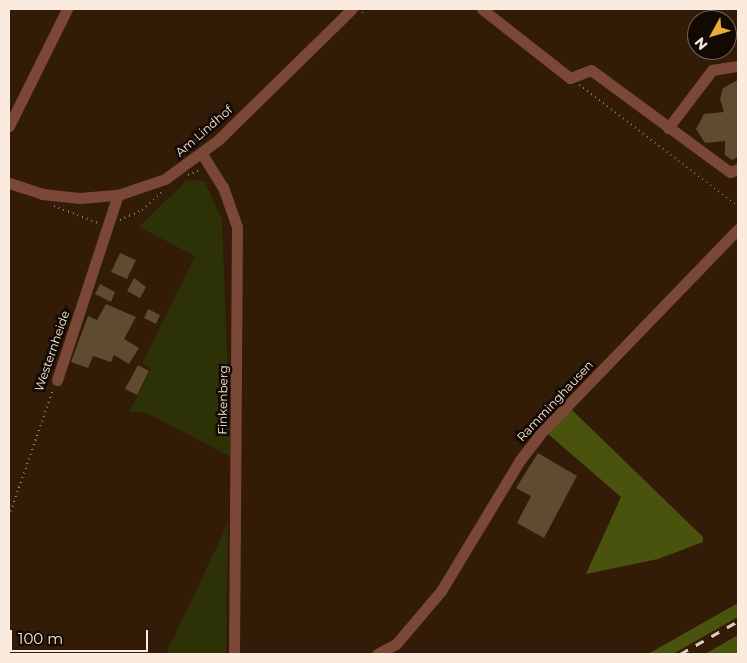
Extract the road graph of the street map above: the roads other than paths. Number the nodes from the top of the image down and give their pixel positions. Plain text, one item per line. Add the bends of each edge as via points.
1 (67, 9) edge
2 (352, 9) edge
3 (482, 9) edge
4 (738, 66) edge
5 (9, 126) edge
6 (668, 128) junction
7 (202, 154) junction
8 (738, 170) edge
9 (9, 183) edge
10 (118, 195) junction
11 (738, 230) edge
12 (57, 380) road end
13 (234, 654) edge
14 (377, 654) edge

1 - 5 street
2 - 7 street, Am Lindhof
3 - 6 street via 570,78 591,70
4 - 6 street via 712,70
6 - 8 street via 730,172
7 - 10 street, Am Lindhof via 165,179
7 - 13 street, Finkenberg via 223,187 237,227
9 - 10 street, Am Lindhof via 61,197
10 - 12 street, Westernheide
11 - 14 street, Ramminghausen via 540,434 520,460 441,591 396,644

